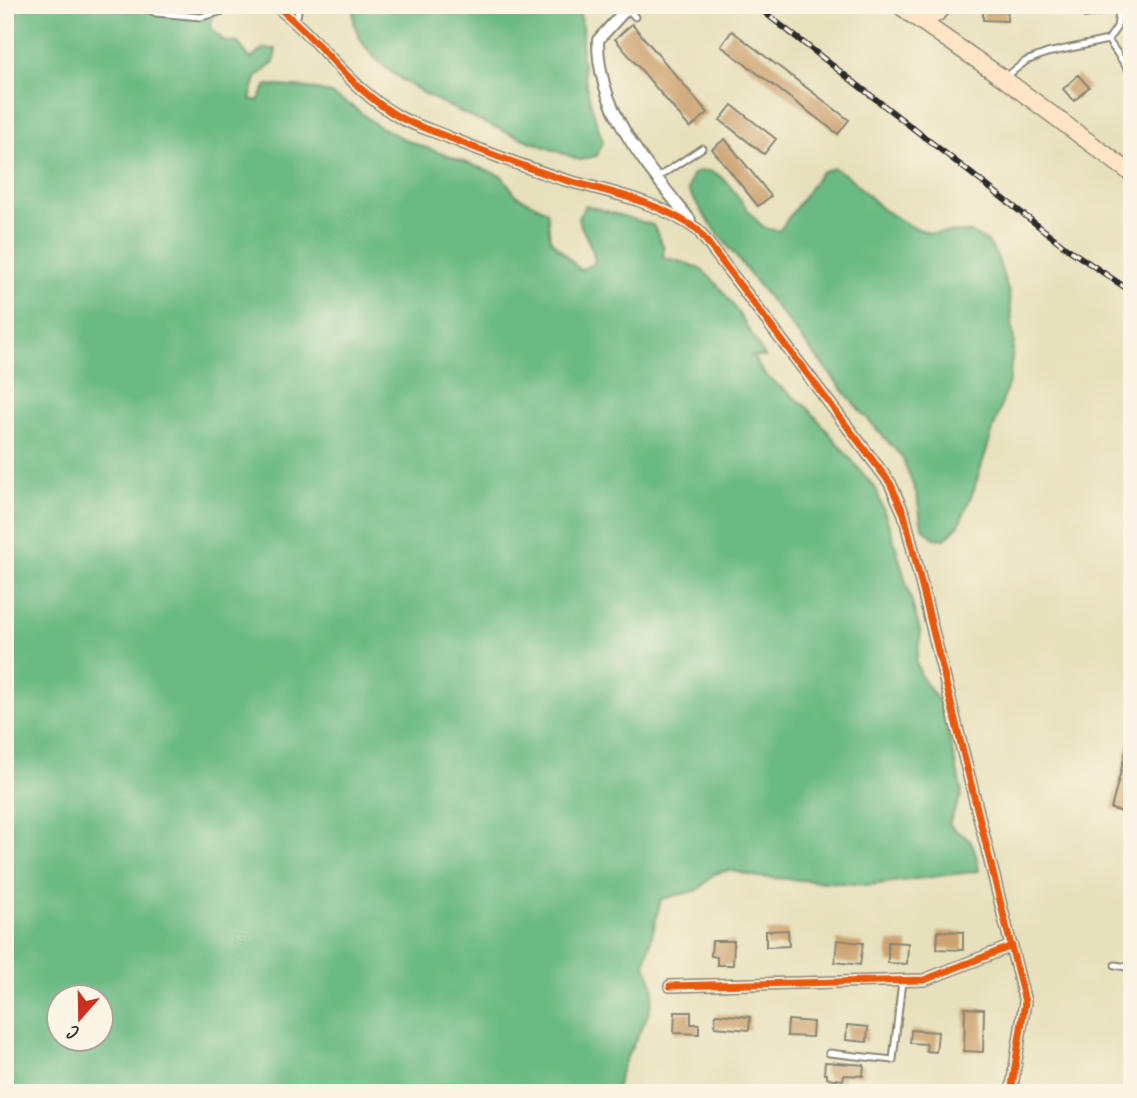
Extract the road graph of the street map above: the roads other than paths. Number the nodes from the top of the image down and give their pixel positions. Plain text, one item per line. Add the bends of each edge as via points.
1 (139, 5) edge
2 (246, 5) edge
3 (275, 5) edge
4 (299, 5) edge
5 (945, 5) edge
6 (1120, 5) edge
7 (628, 7) edge
8 (904, 9) edge
9 (635, 17) dead end
10 (296, 22) junction
11 (1108, 40) junction
12 (1132, 75) edge
13 (1003, 78) junction
14 (702, 148) dead end
15 (1132, 174) edge
16 (657, 178) junction
17 (698, 230) junction
18 (1012, 946) junction
19 (1115, 965) dead end
20 (1132, 968) edge
21 (902, 981) junction
22 (670, 986) dead end
23 (829, 1053) dead end
24 (1011, 1093) edge

1 - 2 lane via 156,13 201,16
3 - 10 street
4 - 10 lane
5 - 8 main road via 927,18
6 - 11 lane
7 - 9 lane
7 - 16 street via 598,40 598,62 604,90 626,135
8 - 13 main road
10 - 17 street via 363,93 401,118 522,165 655,205
11 - 12 lane
11 - 13 lane via 1047,53
13 - 15 main road
14 - 16 lane
16 - 17 street
17 - 18 street via 899,499
18 - 21 street via 924,980
18 - 24 street via 1025,1002
19 - 20 lane
21 - 22 street
21 - 23 lane via 892,1060

